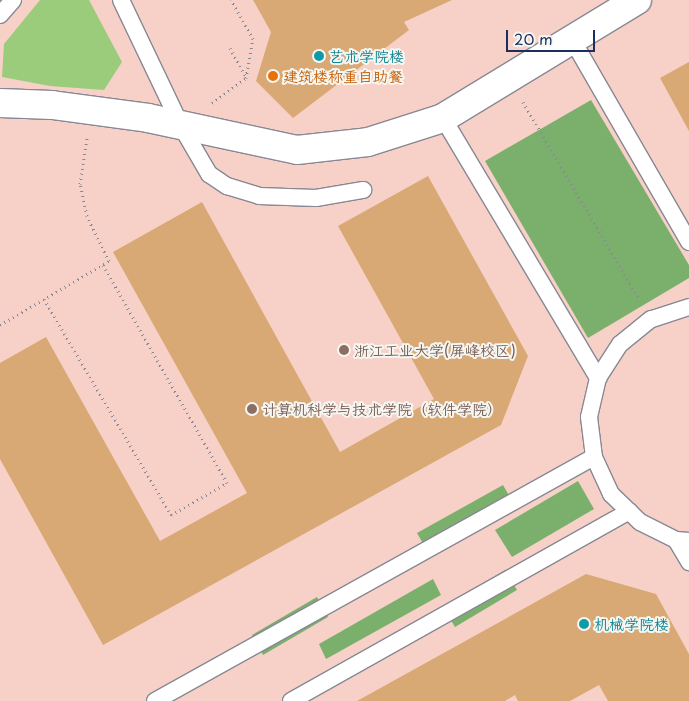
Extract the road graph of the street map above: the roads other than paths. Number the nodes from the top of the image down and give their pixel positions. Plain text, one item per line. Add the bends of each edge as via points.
1 (13, 0) edge
2 (121, 0) edge
3 (637, 0) edge
4 (0, 15) edge
5 (573, 41) junction
6 (0, 103) edge
7 (443, 118) junction
8 (181, 126) junction
9 (362, 190) dead end
10 (689, 242) edge
11 (689, 307) edge
12 (598, 378) junction
13 (594, 457) junction
14 (629, 511) junction
15 (683, 540) edge
16 (689, 562) edge
17 (155, 701) edge
18 (292, 701) edge

1 - 4 lane
2 - 8 lane
3 - 5 street
5 - 7 street
5 - 10 lane
6 - 8 street via 92,110
7 - 8 street via 368,142 297,150
7 - 12 lane
8 - 9 lane via 209,174 227,186 259,196 288,198 316,198
11 - 12 lane via 651,319 620,344
12 - 13 lane via 589,417
13 - 14 lane via 611,494
13 - 17 lane
14 - 15 lane via 640,522
14 - 18 lane
15 - 16 lane

